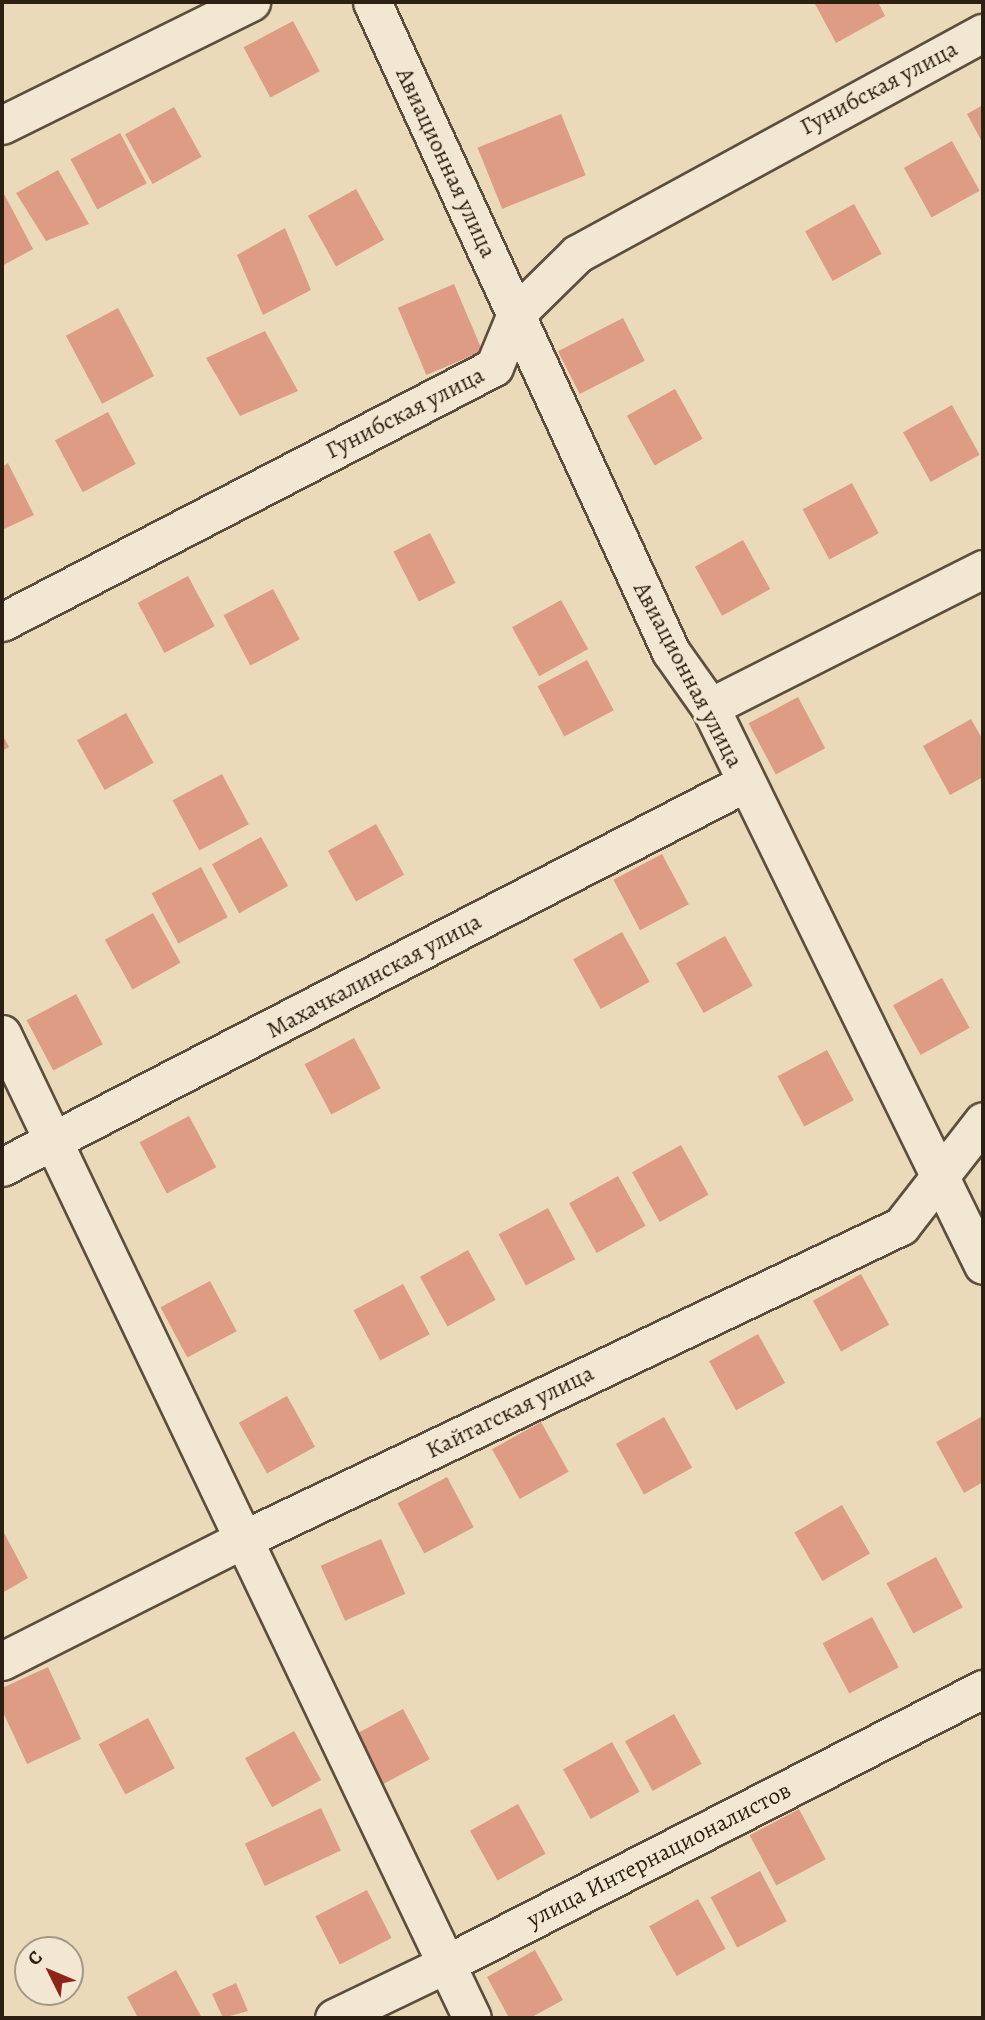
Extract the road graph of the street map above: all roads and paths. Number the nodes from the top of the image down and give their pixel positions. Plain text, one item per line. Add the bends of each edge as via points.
1 (251, 2) edge
2 (372, 2) edge
3 (983, 33) edge
4 (2, 125) edge
5 (516, 314) junction
6 (983, 569) edge
7 (2, 622) edge
8 (710, 707) junction
9 (745, 783) junction
10 (2, 1034) edge
11 (983, 1121) edge
12 (55, 1142) junction
13 (2, 1167) edge
14 (940, 1178) junction
15 (983, 1265) edge
16 (244, 1539) junction
17 (2, 1661) edge
18 (983, 1689) edge
19 (444, 1965) junction
20 (334, 2018) edge
21 (472, 2018) edge

1 - 4 street
2 - 5 street, Авиационная улица
3 - 5 street, Гунибская улица via 577,254
5 - 7 street, Гунибская улица via 494,367
5 - 8 street, Авиационная улица via 671,652
6 - 8 street
8 - 9 street, Авиационная улица
9 - 12 street, Махачкалинская улица
9 - 14 street, Авиационная улица
10 - 12 street
11 - 14 street, Кайтагская улица
12 - 13 street, Махачкалинская улица
12 - 16 street
14 - 15 street, Авиационная улица
14 - 16 street, Кайтагская улица via 901,1226
16 - 17 street, Кайтагская улица
16 - 19 street
18 - 19 street, улица Интернационалистов
19 - 20 street, улица Интернационалистов
19 - 21 street

